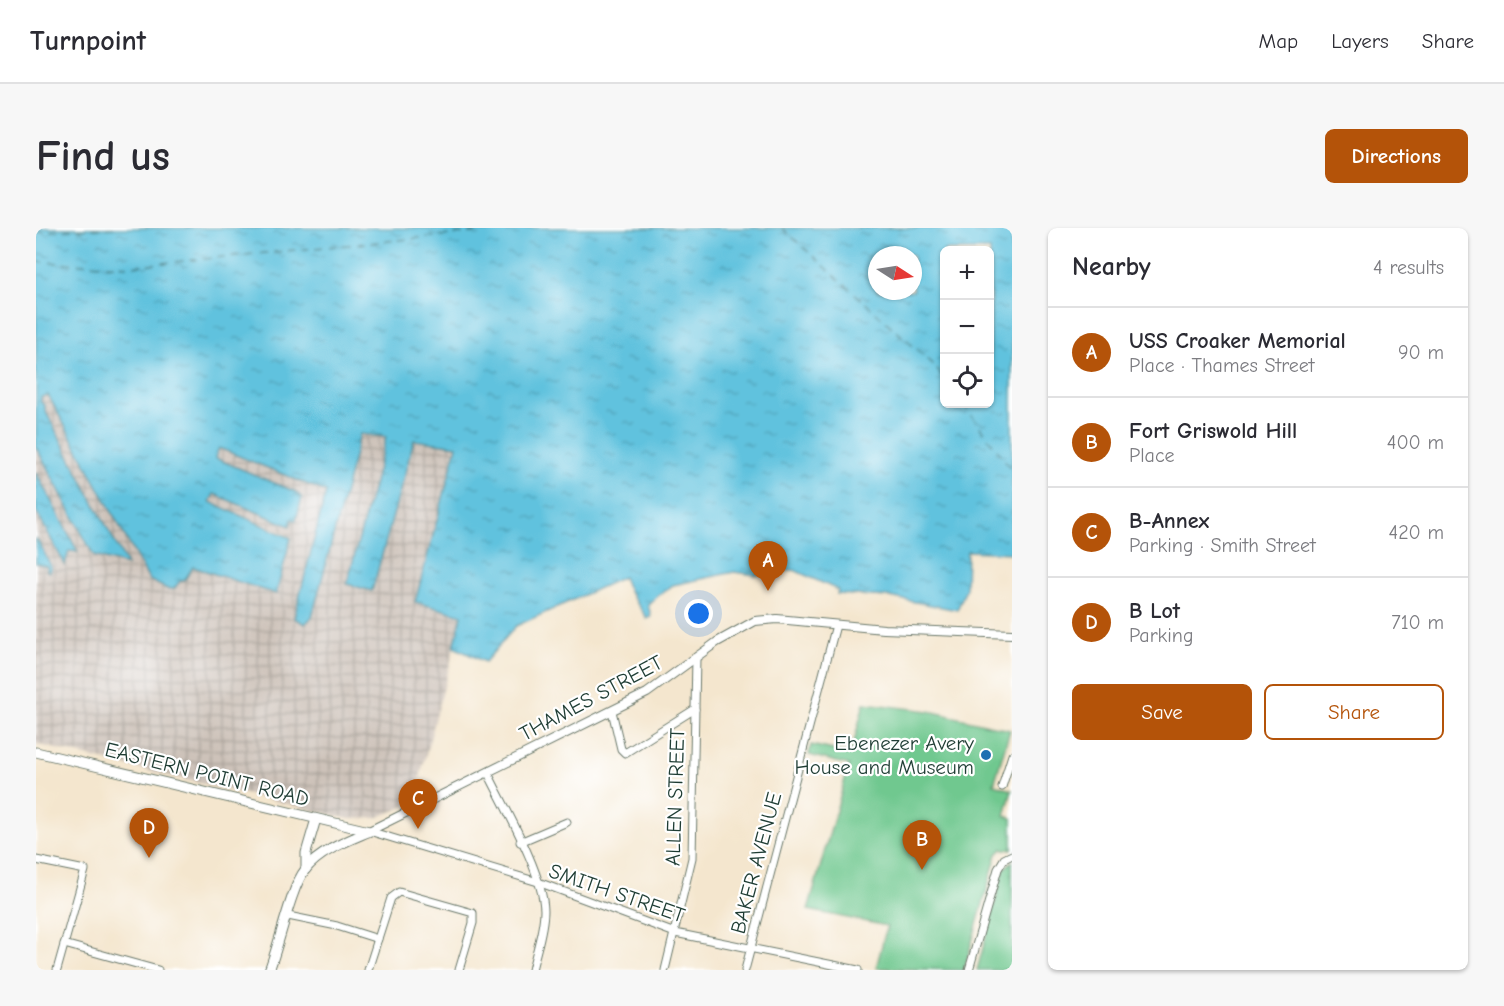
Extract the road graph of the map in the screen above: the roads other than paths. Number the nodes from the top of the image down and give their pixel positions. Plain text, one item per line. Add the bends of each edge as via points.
1 (836, 625) junction
2 (1012, 634) edge
3 (696, 658) junction
4 (695, 709) junction
5 (612, 711) junction
6 (36, 752) edge
7 (1012, 755) edge
8 (1010, 768) edge
9 (488, 773) junction
10 (1002, 787) dead end
11 (316, 819) junction
12 (567, 822) dead end
13 (369, 831) junction
14 (520, 842) junction
15 (1012, 855) edge
16 (36, 860) edge
17 (306, 869) junction
18 (538, 882) junction
19 (288, 916) junction
20 (675, 933) junction
21 (378, 939) junction
22 (64, 944) junction
23 (750, 948) junction
24 (57, 970) edge
25 (158, 970) edge
26 (269, 970) edge
27 (368, 970) edge
28 (459, 970) edge
29 (532, 970) edge
30 (665, 970) edge
31 (745, 970) edge
32 (858, 970) edge
33 (969, 970) edge

1 - 2 street, THAMES STREET
1 - 3 street, THAMES STREET via 760,620 742,626
1 - 23 street, BAKER AVENUE
3 - 4 street, ALLEN STREET
3 - 5 street, THAMES STREET via 647,693
4 - 5 street via 625,753
4 - 20 street, ALLEN STREET via 692,858
5 - 9 street, THAMES STREET
6 - 11 main road, EASTERN POINT ROAD
7 - 8 street
8 - 10 street
9 - 13 street, THAMES STREET
9 - 14 street
11 - 13 main road, EASTERN POINT ROAD
11 - 17 main road via 306,853
12 - 14 street
13 - 17 main road via 322,855
13 - 18 street, SMITH STREET
14 - 18 street
15 - 33 street via 998,869
16 - 22 street via 85,870
17 - 19 main road
18 - 20 street, SMITH STREET
18 - 29 street via 544,913
19 - 21 street
19 - 26 main road
20 - 23 street, SMITH STREET
20 - 30 street, ALLEN STREET
21 - 27 street
21 - 28 street via 395,893 472,913 473,924
22 - 24 street
22 - 25 street
23 - 31 street, BAKER AVENUE
23 - 32 street, SMITH STREET

